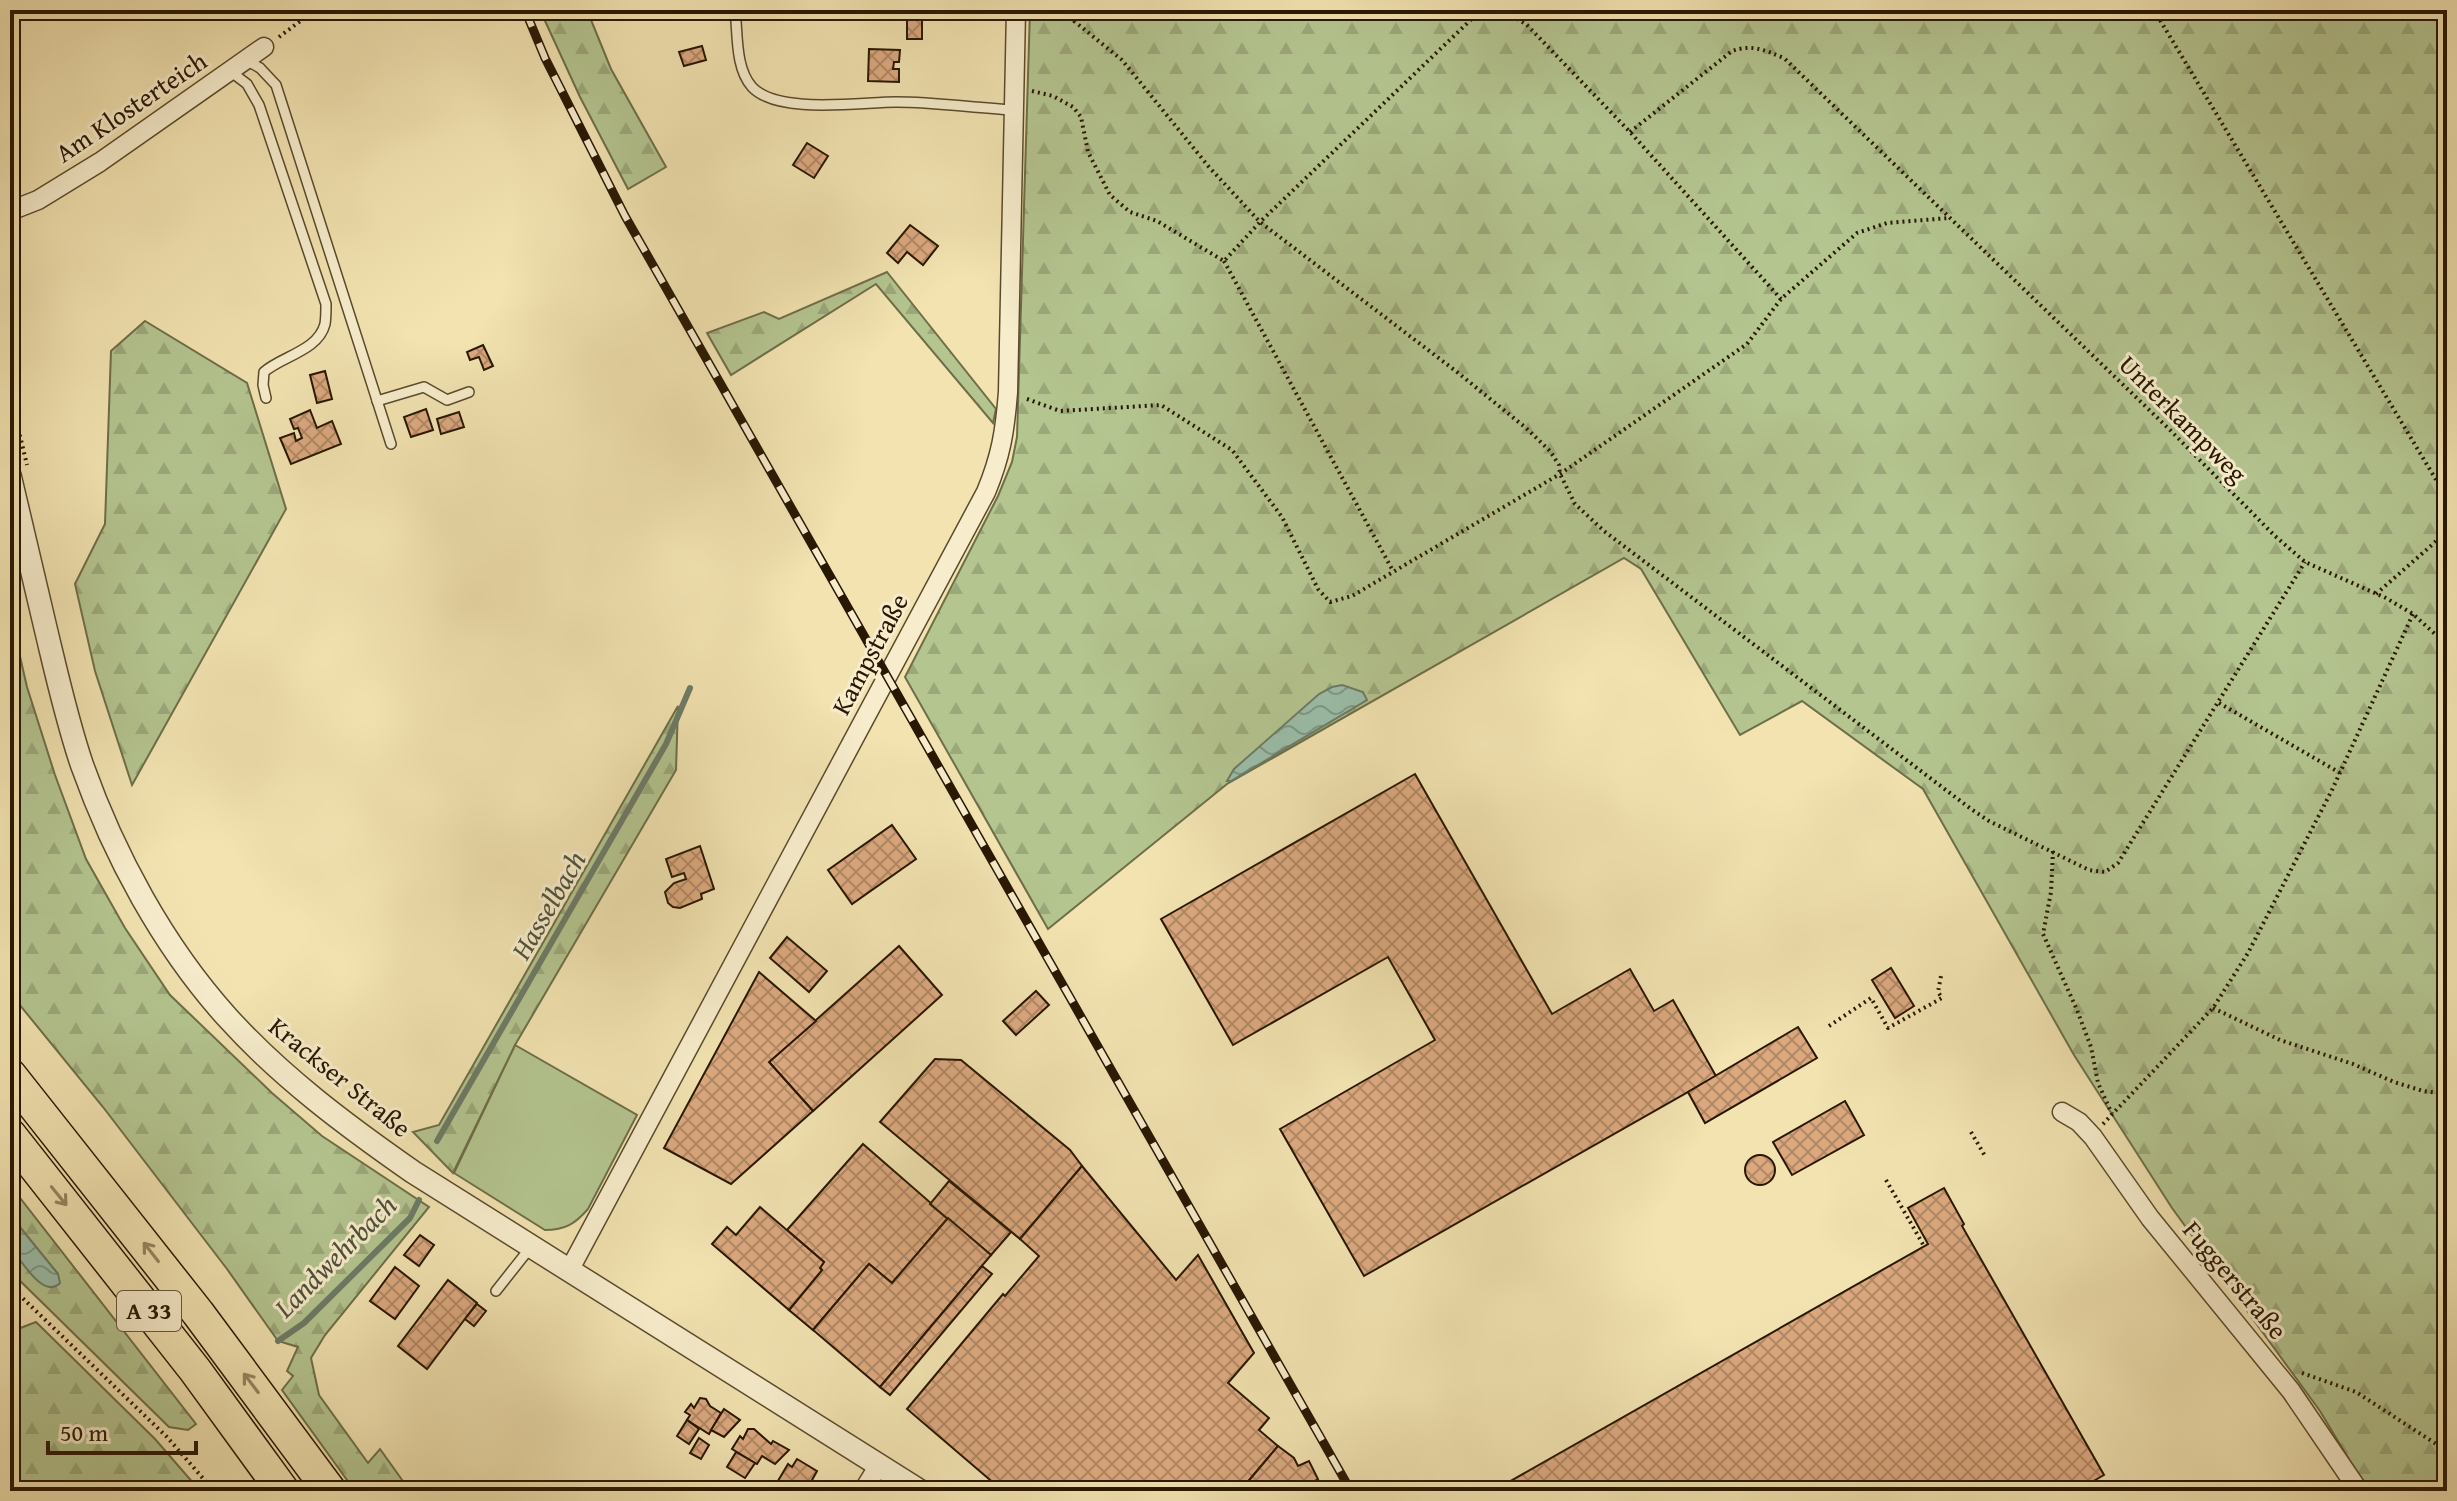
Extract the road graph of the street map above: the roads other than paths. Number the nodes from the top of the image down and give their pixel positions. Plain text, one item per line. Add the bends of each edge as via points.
1 (735, 10) edge
2 (1016, 10) edge
3 (264, 47) road end
4 (246, 60) junction
5 (230, 71) junction
6 (1013, 110) junction
7 (10, 211) edge
8 (469, 392) dead end
9 (266, 398) dead end
10 (377, 401) junction
11 (391, 444) dead end
12 (15, 485) edge
13 (10, 1075) edge
14 (2062, 1112) dead end
15 (10, 1135) edge
16 (532, 1245) junction
17 (570, 1269) junction
18 (496, 1291) dead end
19 (879, 1465) junction
20 (283, 1491) edge
21 (330, 1491) edge
22 (863, 1491) edge
23 (920, 1491) edge
24 (2359, 1491) edge

1 - 6 lane via 743,73 754,89 768,96 818,105 898,102
2 - 6 street, Kampstraße
3 - 4 street, Am Klosterteich
4 - 5 street, Am Klosterteich
4 - 10 lane via 276,85
5 - 7 street, Am Klosterteich via 100,162
5 - 9 lane via 247,84 259,105 326,304 318,338 264,372
6 - 17 street, Kampstraße via 1008,392 999,458 986,492
8 - 10 lane via 447,400 424,387
10 - 11 lane
12 - 16 street, Krackser Straße via 82,765 158,922 226,1016 271,1061 363,1137
21 -> 13 highway, A 33 via 173,1280
14 - 24 street, Fuggerstraße via 2093,1137 2150,1218 2269,1362
15 -> 20 highway, A 33
16 - 17 street, Krackser Straße
16 - 18 lane
17 - 19 street, Krackser Straße
19 - 22 street
19 - 23 street, Krackser Straße

